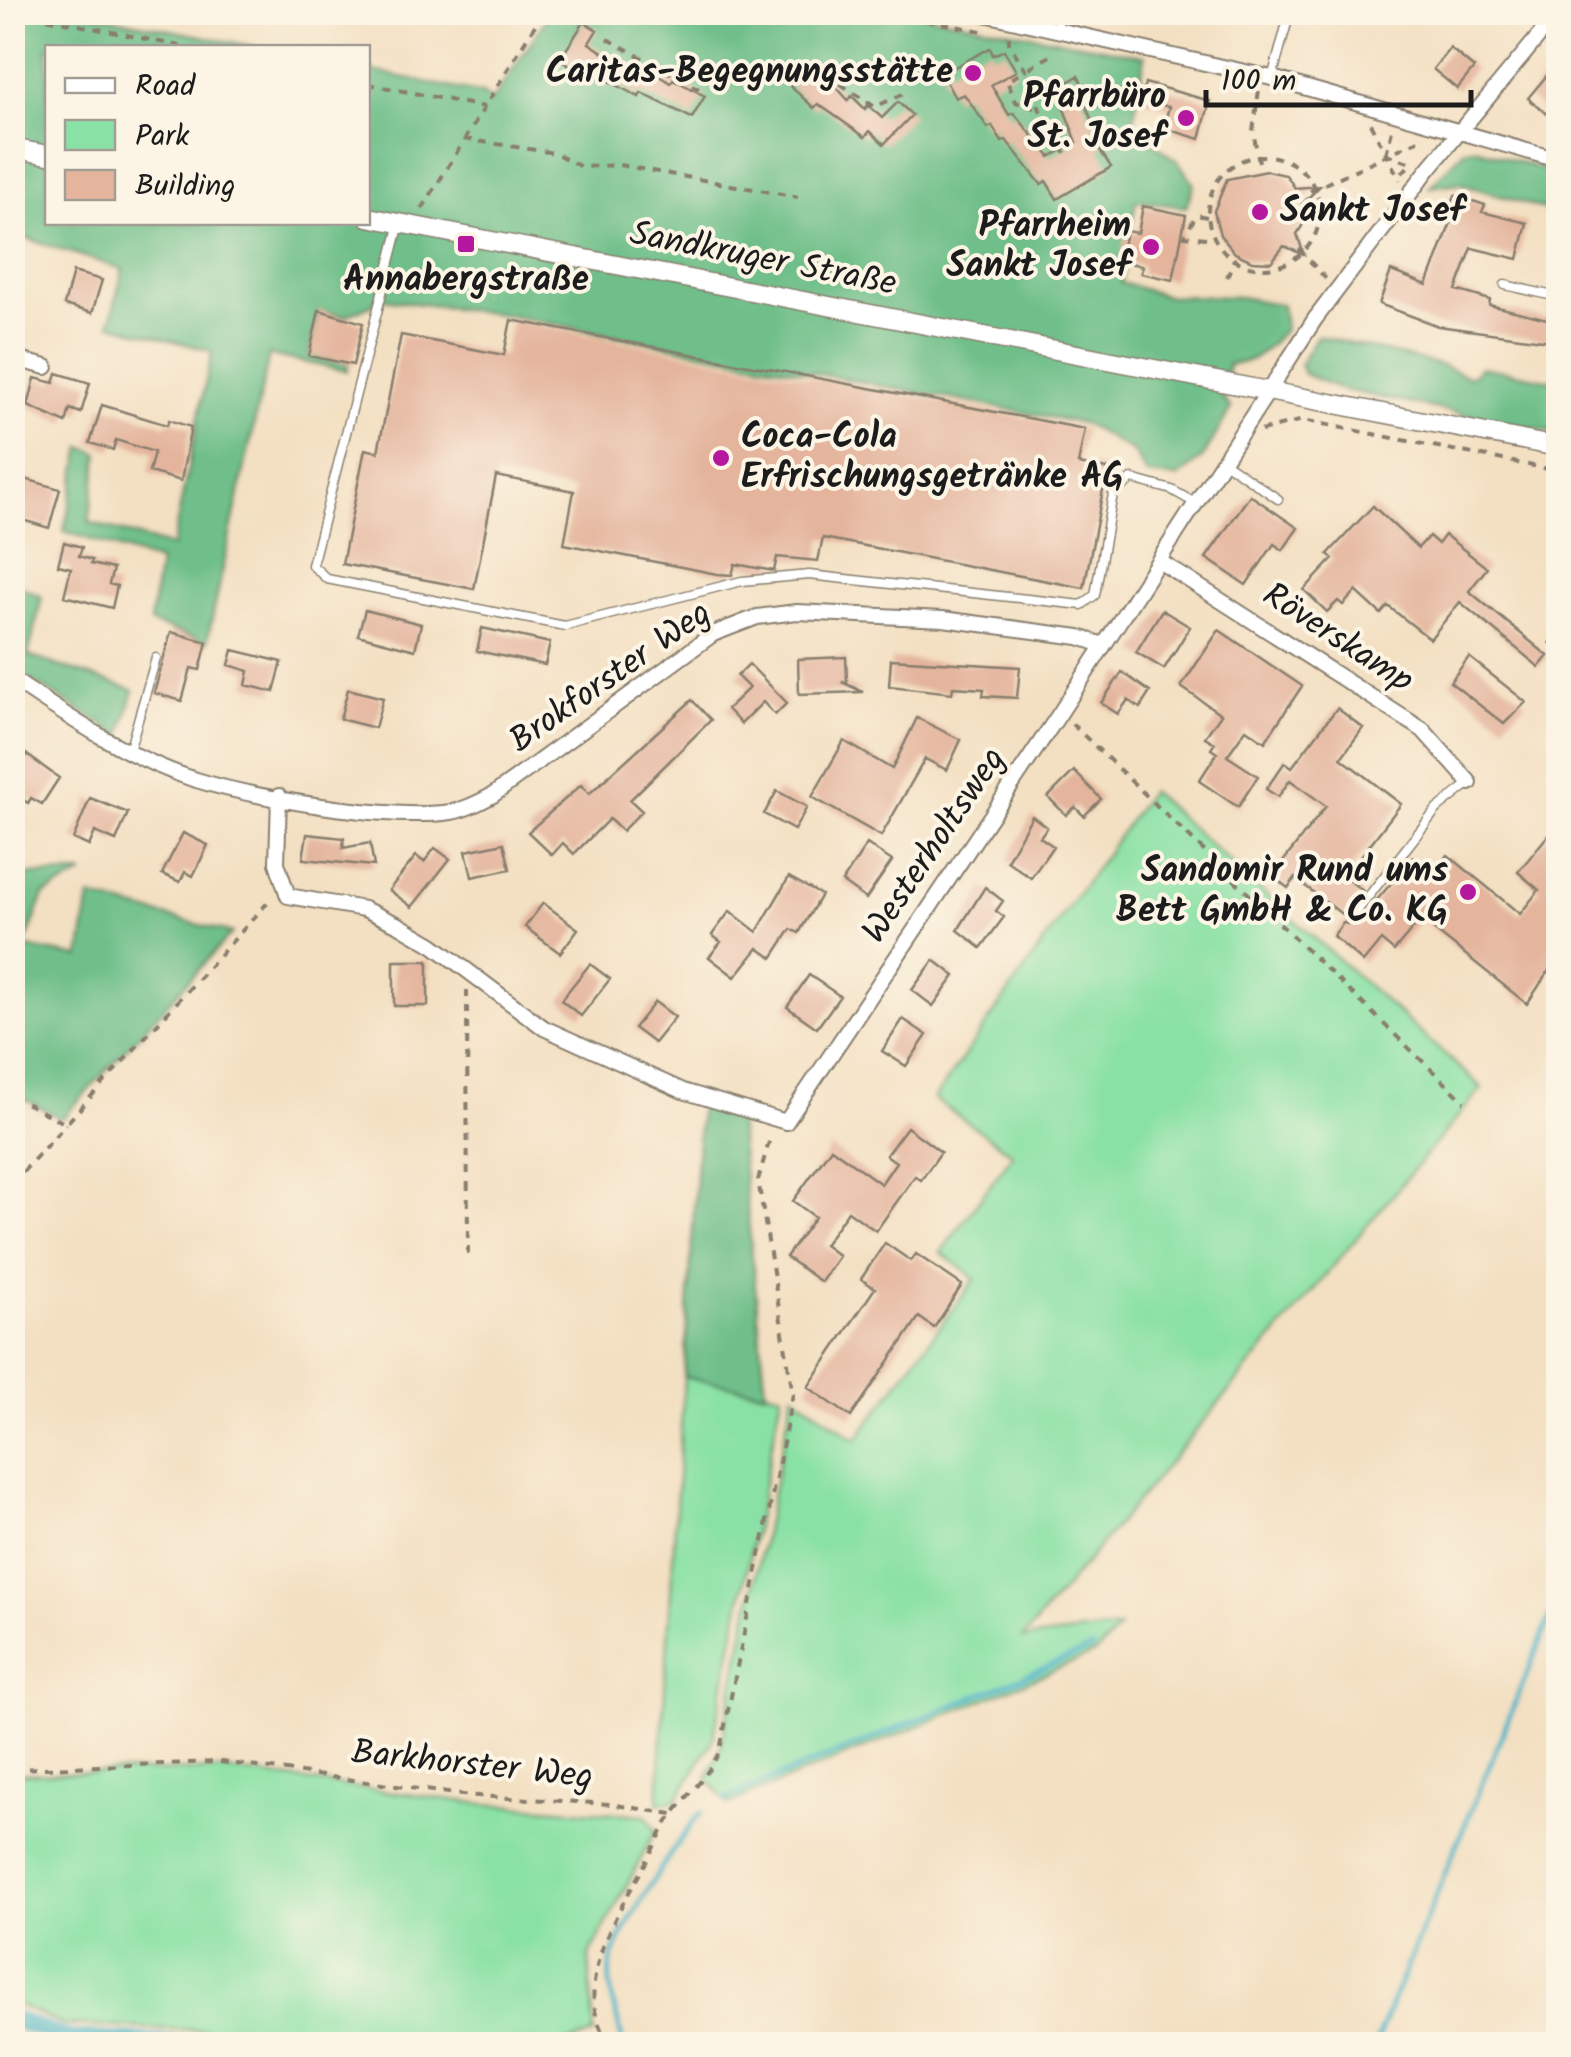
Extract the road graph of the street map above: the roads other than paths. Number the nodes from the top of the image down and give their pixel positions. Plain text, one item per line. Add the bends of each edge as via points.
1 (976, 12) edge
2 (1290, 12) edge
3 (1558, 13) edge
4 (1058, 20) edge
5 (1267, 76) junction
6 (1459, 131) junction
7 (12, 148) edge
8 (45, 154) edge
9 (1558, 160) edge
10 (370, 216) edge
11 (408, 224) junction
12 (1505, 284) dead end
13 (1558, 296) edge
14 (12, 358) edge
15 (46, 367) dead end
16 (1269, 390) junction
17 (1558, 446) edge
18 (1224, 462) junction
19 (1278, 499) dead end
20 (1196, 504) junction
21 (1159, 561) junction
22 (1103, 645) junction
23 (156, 658) dead end
24 (12, 679) edge
25 (129, 751) junction
26 (1470, 783) joint
27 (279, 796) junction
28 (1350, 920) dead end

1 - 4 street
2 - 5 lane
3 - 6 street, Westerholtsweg
4 - 5 street
5 - 6 street
6 - 9 street
6 - 16 street, Westerholtsweg via 1337,288
7 - 8 street
10 - 11 street, Sandkruger Straße
11 - 16 street, Sandkruger Straße
11 - 20 lane via 344,431 312,565 328,579 564,626 742,581 809,575 1082,604 1094,594 1113,494 1132,480
12 - 13 lane
14 - 15 street
16 - 17 street, Sandkruger Straße
16 - 18 street, Westerholtsweg
18 - 19 lane
18 - 20 street, Westerholtsweg
20 - 21 street, Westerholtsweg
21 - 22 street, Westerholtsweg
21 - 26 street, Röverskamp via 1424,730
22 - 27 street, Brokforster Weg via 943,620 797,612 757,617 713,634 524,777 476,804 422,814
22 - 27 street, Westerholtsweg via 786,1122 683,1091 544,1028 468,970 364,909 288,896 277,862
23 - 25 lane
24 - 25 street, Brokforster Weg
25 - 27 street, Brokforster Weg via 194,779
26 - 28 lane via 1437,810

